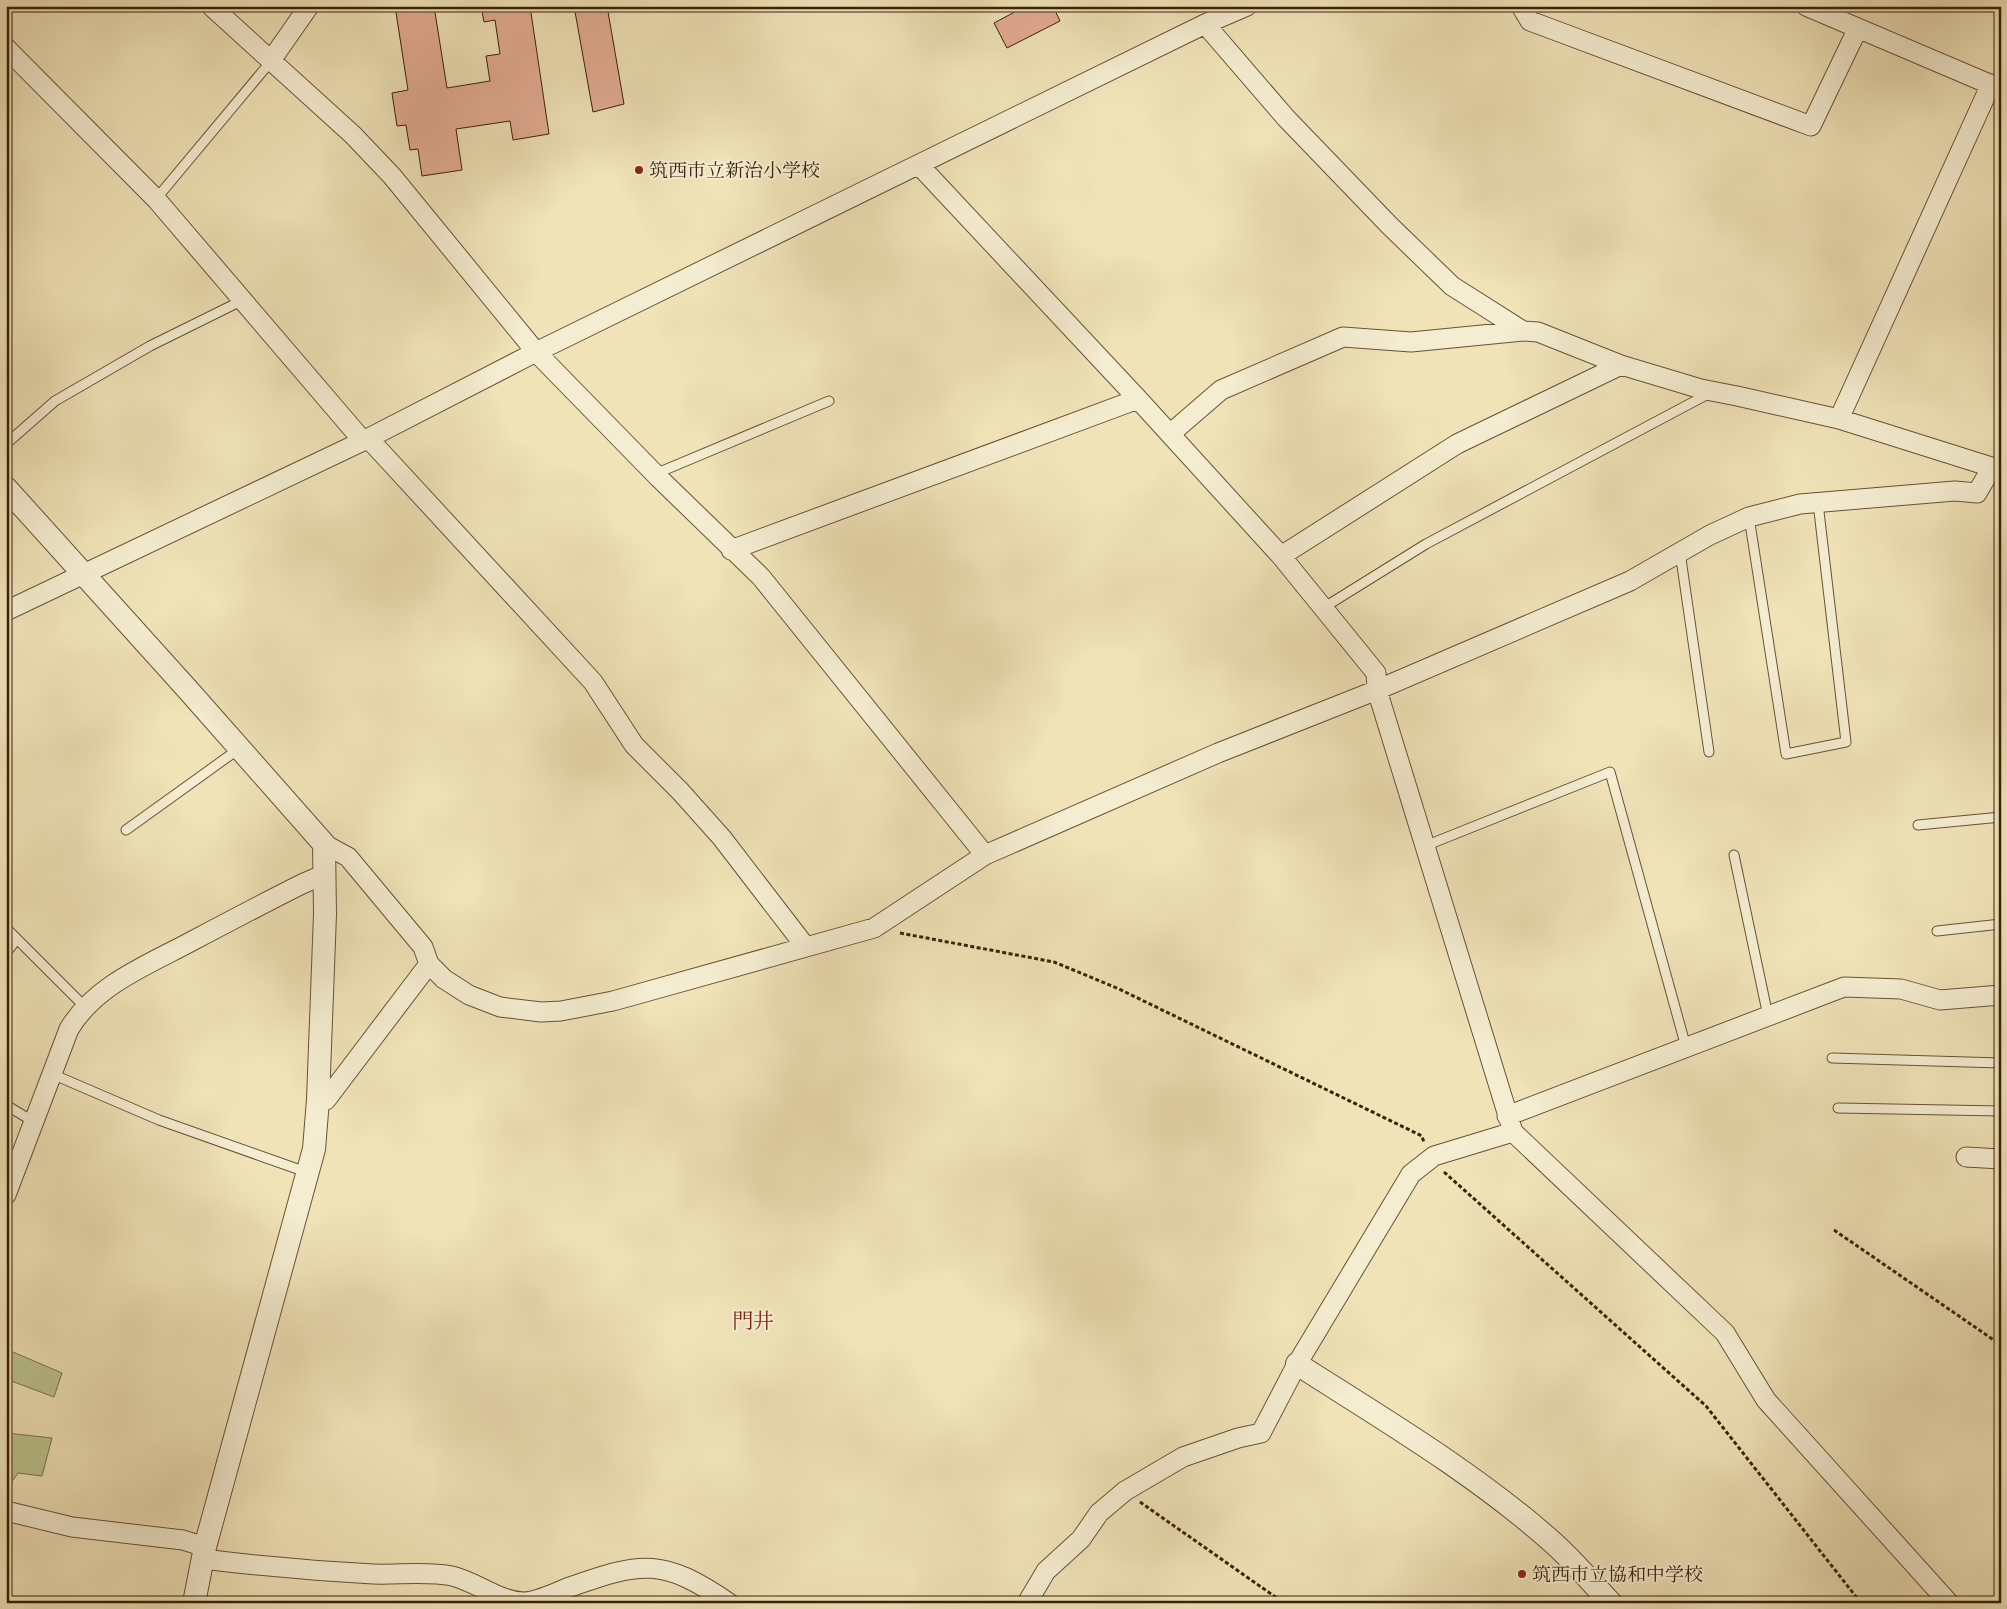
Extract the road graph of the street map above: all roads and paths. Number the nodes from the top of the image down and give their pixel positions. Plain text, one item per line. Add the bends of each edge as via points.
1 (210, 6) edge
2 (309, 6) edge
3 (1521, 6) edge
4 (1236, 8) edge
5 (1814, 8) edge
6 (1206, 24) junction
7 (1858, 28) junction
8 (6, 48) edge
9 (272, 60) junction
10 (1996, 87) edge
11 (919, 165) junction
12 (156, 199) junction
13 (243, 300) junction
14 (1523, 331) junction
15 (536, 352) junction
16 (1621, 365) junction
17 (1713, 392) junction
18 (1138, 399) junction
19 (829, 401) dead end
20 (1839, 419) junction
21 (1170, 434) junction
22 (366, 440) junction
23 (6, 444) edge
24 (1996, 469) edge
25 (655, 474) junction
26 (6, 488) edge
27 (1818, 503) junction
28 (1749, 517) junction
29 (731, 550) junction
30 (1680, 551) junction
31 (1281, 556) junction
32 (85, 574) junction
33 (1323, 608) junction
34 (6, 611) edge
35 (1377, 690) junction
36 (240, 748) junction
37 (1709, 752) dead end
38 (2001, 817) edge
39 (1918, 825) dead end
40 (126, 830) dead end
41 (324, 844) junction
42 (1425, 846) junction
43 (985, 855) junction
44 (1734, 855) dead end
45 (325, 874) junction
46 (2001, 924) edge
47 (6, 928) edge
48 (874, 928) junction
49 (1937, 931) dead end
50 (17, 939) junction
51 (805, 946) junction
52 (6, 953) edge
53 (428, 964) junction
54 (2001, 995) edge
55 (85, 1008) junction
56 (1768, 1016) junction
57 (1686, 1047) junction
58 (1832, 1058) dead end
59 (2001, 1063) edge
60 (52, 1074) junction
61 (318, 1100) junction
62 (6, 1105) edge
63 (1838, 1108) dead end
64 (2001, 1111) edge
65 (34, 1122) junction
66 (1510, 1124) junction
67 (1966, 1158) dead end
68 (1430, 1159) junction
69 (2001, 1159) edge
70 (309, 1173) junction
71 (6, 1195) edge
72 (1834, 1230) dead end
73 (2001, 1345) edge
74 (1297, 1364) junction
75 (1125, 1491) junction
76 (6, 1511) edge
77 (204, 1553) junction
78 (194, 1603) edge
79 (729, 1603) edge
80 (1027, 1603) edge
81 (1284, 1603) edge
82 (1611, 1603) edge
83 (1861, 1603) edge
84 (1950, 1603) edge

1 - 9 street
2 - 9 street
3 - 7 street via 1530,21 1811,126
4 - 6 street
5 - 7 street
6 - 11 street
6 - 14 street via 1286,118 1438,273 1452,286
7 - 10 street
8 - 12 street
9 - 12 lane
9 - 15 street via 392,176
10 - 20 street
11 - 15 street
11 - 18 street
12 - 13 street
13 - 22 street
13 - 23 lane via 150,346 55,401
14 - 16 street via 1538,332
14 - 21 street via 1411,342 1343,337 1221,390
15 - 22 street
15 - 25 street
16 - 17 street
16 - 31 street via 1457,444
17 - 20 street
17 - 33 lane via 1426,544
18 - 21 street
18 - 29 street
19 - 25 lane
20 - 24 street
21 - 31 street
22 - 32 street
22 - 51 street via 593,682 634,745 722,838
24 - 27 street via 1977,493 1955,491
25 - 29 street
26 - 32 street
27 - 28 street via 1800,504
27 - 28 lane via 1846,742 1837,744 1786,754
28 - 30 street
29 - 43 street via 761,578
30 - 35 street via 1630,581
30 - 37 lane
31 - 33 street
32 - 34 street
32 - 36 street
33 - 35 street via 1376,673
35 - 42 street
35 - 43 street via 1218,753
36 - 40 lane
36 - 41 street
38 - 39 lane
41 - 45 street
41 - 53 street via 348,857 423,947
42 - 57 lane via 1610,772
42 - 66 street
43 - 48 street
44 - 56 lane
45 - 55 street via 122,978
45 - 61 street
46 - 49 lane
47 - 50 lane
48 - 51 street
48 - 68 path via 1054,962 1111,986 1422,1136
50 - 52 lane
50 - 55 lane
51 - 53 street via 613,1001 541,1012 500,1007 469,995 444,980
53 - 61 street via 326,1100
54 - 56 street via 1940,1000 1900,989 1844,987
55 - 60 street via 69,1029
56 - 57 street
57 - 66 street
58 - 59 lane
60 - 65 street
60 - 70 lane via 159,1120
61 - 70 street
62 - 65 lane
63 - 64 lane
65 - 71 street
66 - 68 street
66 - 84 street via 1725,1333 1766,1400
67 - 69 street
68 - 74 street via 1411,1174
68 - 83 path via 1706,1406
70 - 77 street
72 - 73 path
74 - 75 street via 1261,1433 1184,1457
74 - 82 street via 1504,1501 1552,1541
75 - 80 street via 1099,1513 1081,1538 1046,1571
75 - 81 path
76 - 77 street via 72,1527 183,1540
77 - 78 street
77 - 79 street via 276,1567 452,1576 513,1601 526,1602 598,1577 650,1567 683,1575

